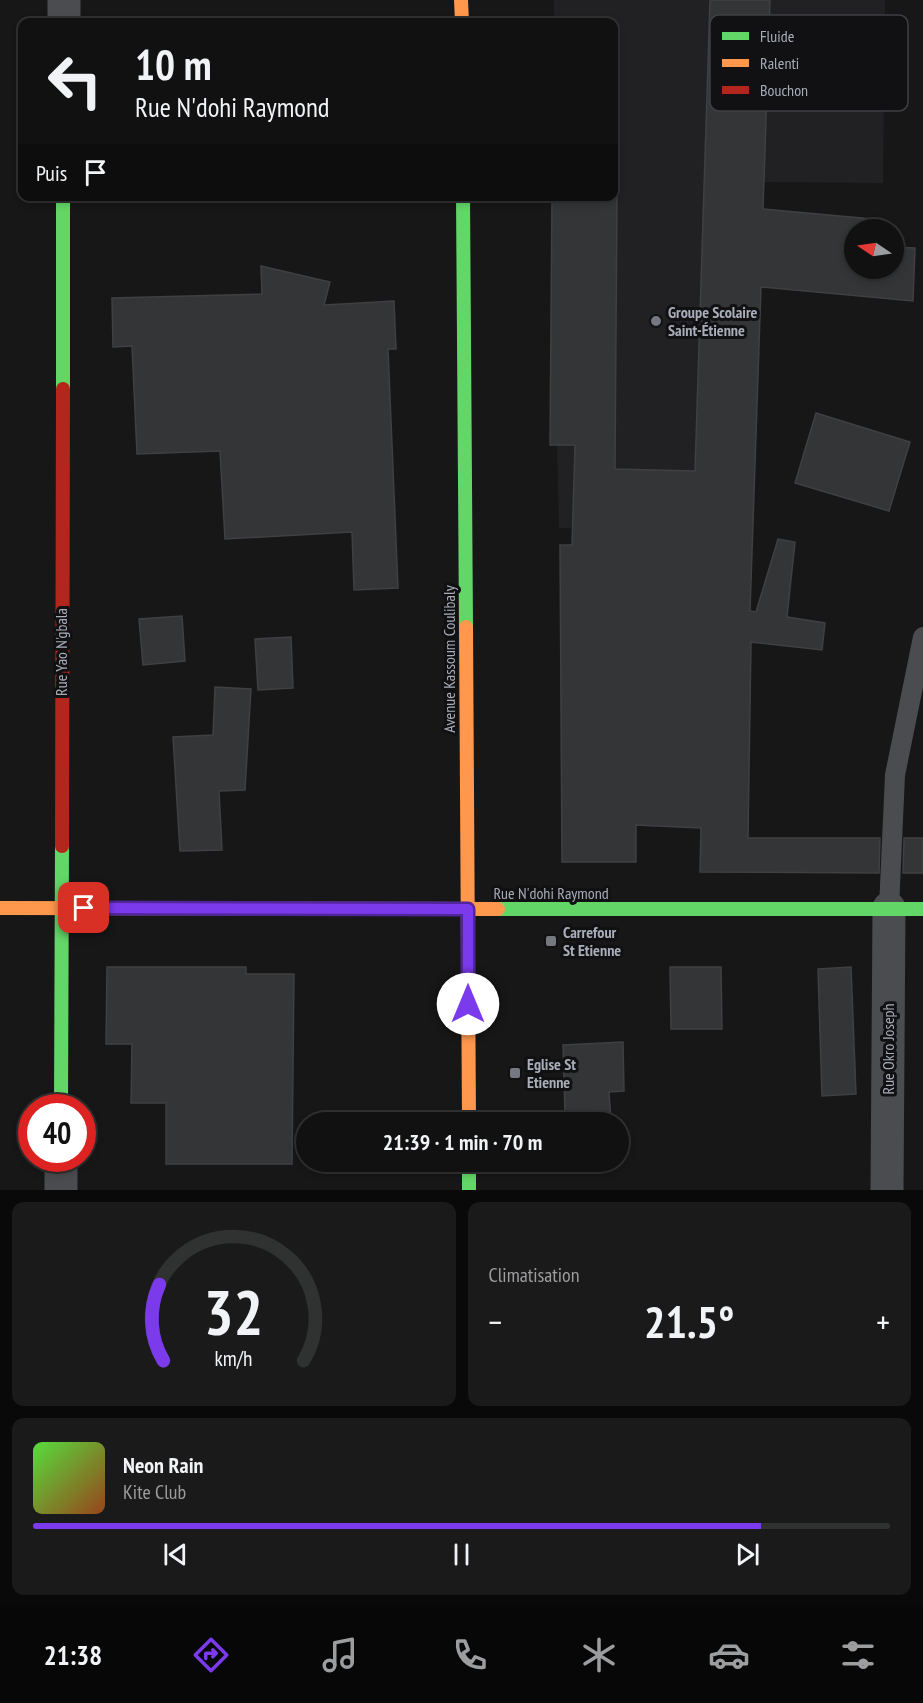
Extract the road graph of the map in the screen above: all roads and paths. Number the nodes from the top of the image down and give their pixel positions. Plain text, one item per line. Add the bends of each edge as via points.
1 (64, 0) edge
2 (461, 0) edge
3 (64, 18) edge
4 (462, 18) edge
5 (63, 201) edge
6 (463, 201) edge
7 (923, 637) edge
8 (0, 908) edge
9 (60, 908) junction
10 (468, 909) junction
11 (890, 909) junction
12 (923, 909) edge
13 (61, 1094) edge
14 (469, 1112) edge
15 (61, 1172) edge
16 (469, 1172) edge
17 (61, 1190) edge
18 (469, 1190) edge
19 (887, 1190) edge

1 - 3 street
2 - 4 street
5 - 9 street, Rue Yao N'gbala
6 - 10 street, Avenue Kassoum Coulibaly
7 - 11 lane via 895,775
8 - 9 street, Rue N'dohi Raymond
9 - 10 street, Rue N'dohi Raymond
9 - 13 street, Rue Yao N'gbala
10 - 11 street, Rue N'dohi Raymond
10 - 14 street, Avenue Kassoum Coulibaly
11 - 12 street, Rue N'dohi Raymond
11 - 19 street, Rue Okro Joseph
15 - 17 street
16 - 18 street

